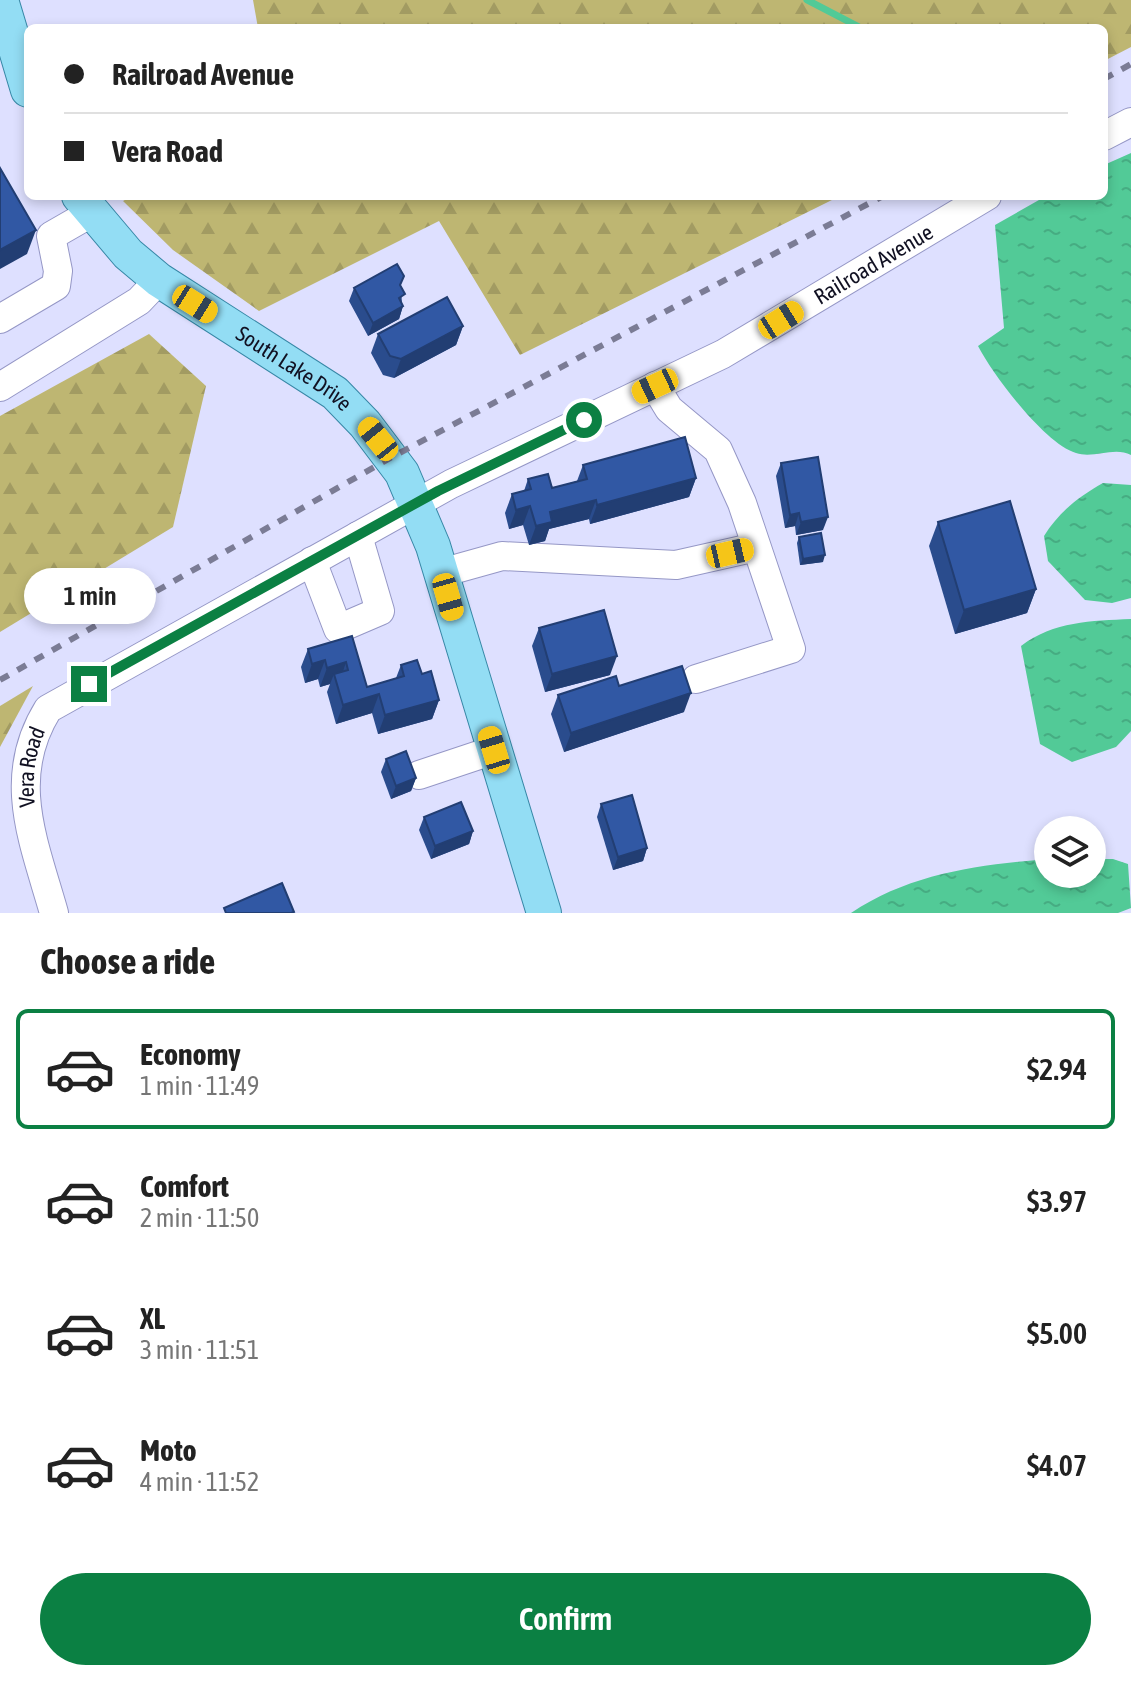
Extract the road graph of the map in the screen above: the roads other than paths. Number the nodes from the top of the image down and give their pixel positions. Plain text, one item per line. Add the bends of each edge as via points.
1 (1, 0) edge
2 (24, 77) edge
3 (1131, 122) edge
4 (1108, 134) edge
5 (980, 200) edge
6 (85, 204) edge
7 (159, 280) junction
8 (0, 319) edge
9 (655, 386) junction
10 (0, 387) edge
11 (417, 502) junction
12 (358, 536) junction
13 (756, 547) junction
14 (312, 561) junction
15 (441, 573) junction
16 (696, 679) dead end
17 (494, 750) junction
18 (419, 775) edge
19 (54, 913) edge
20 (544, 913) edge

1 - 2 main road
3 - 4 street
5 - 9 street, Railroad Avenue via 735,348
6 - 7 main road, South Lake Drive via 128,254
6 - 8 street via 51,236 56,286
7 - 10 street via 139,301
7 - 11 main road, South Lake Drive via 335,393 392,457
9 - 11 street, Railroad Avenue
9 - 13 street via 669,409 718,450
11 - 12 street, Vera Road
11 - 15 main road, South Lake Drive
12 - 14 street, Vera Road
12 - 14 street via 380,611 338,629
13 - 15 street via 676,565 502,556
13 - 16 street via 791,649
14 - 19 street, Vera Road via 48,709 28,749 25,813
15 - 17 main road, South Lake Drive
17 - 18 street
17 - 20 main road, South Lake Drive

